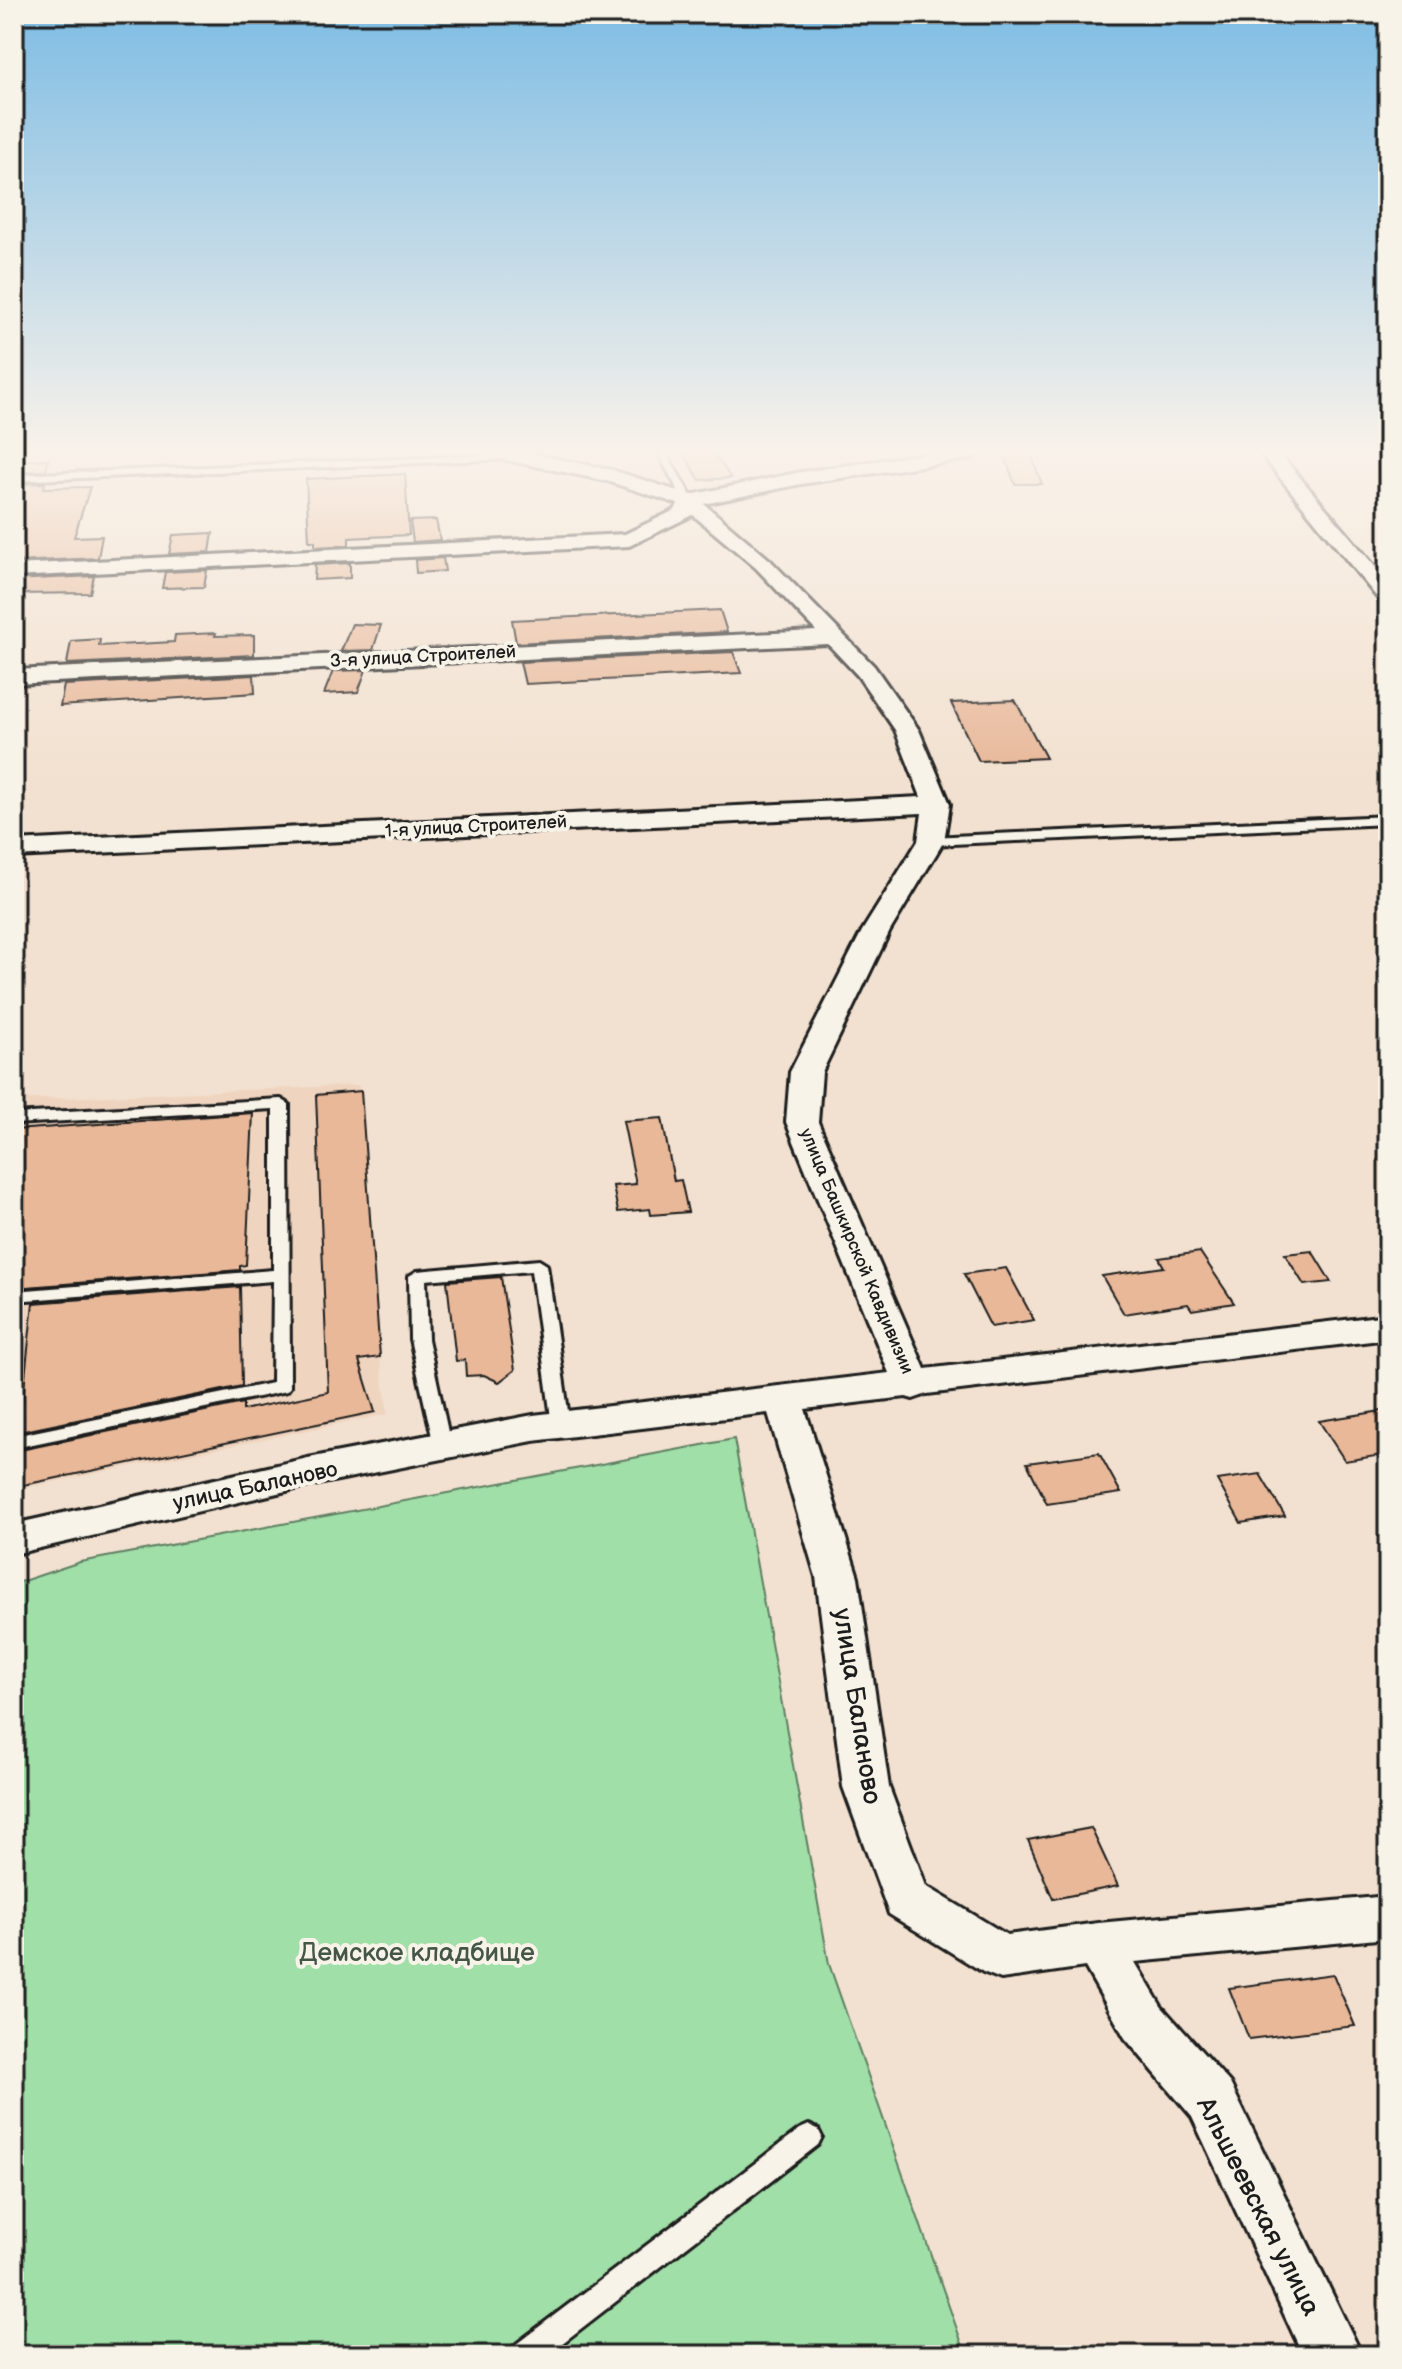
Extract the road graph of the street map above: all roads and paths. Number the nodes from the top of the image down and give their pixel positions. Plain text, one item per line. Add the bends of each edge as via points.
1 (261, 559) edge
2 (757, 559) edge
3 (1357, 559) edge
4 (14, 571) edge
5 (1388, 596) edge
6 (833, 637) junction
7 (14, 677) edge
8 (937, 804) junction
9 (1388, 820) edge
10 (931, 841) junction
11 (14, 849) edge
12 (14, 1119) edge
13 (281, 1275) junction
14 (14, 1296) edge
15 (1388, 1327) edge
16 (913, 1386) junction
17 (783, 1400) junction
18 (561, 1425) junction
19 (14, 1442) edge
20 (442, 1446) junction
21 (14, 1539) edge
22 (1388, 1917) edge
23 (1098, 1944) junction
24 (809, 2137) dead end
25 (525, 2355) edge
26 (1333, 2355) edge

1 - 4 street
2 - 6 street
3 - 5 street
6 - 7 street, 3-я улица Строителей
6 - 8 street via 866,671 907,730
8 - 10 street, улица Башкирской Кавдивизии
8 - 11 street, 1-я улица Строителей
9 - 10 lane
10 - 16 street, улица Башкирской Кавдивизии via 876,931 806,1072 802,1122
12 - 13 lane via 281,1104
13 - 14 lane
13 - 19 lane via 281,1387
15 - 16 street, улица Баланово
16 - 17 street, улица Баланово
17 - 18 street, улица Баланово
17 - 23 street, улица Баланово via 837,1577 866,1787 906,1899 1001,1957
18 - 20 street, улица Баланово
18 - 20 lane via 539,1265 417,1276 419,1339
20 - 21 street, улица Баланово
22 - 23 street, улица Баланово
23 - 26 street, Альшеевская улица via 1143,2022 1211,2100
24 - 25 lane

